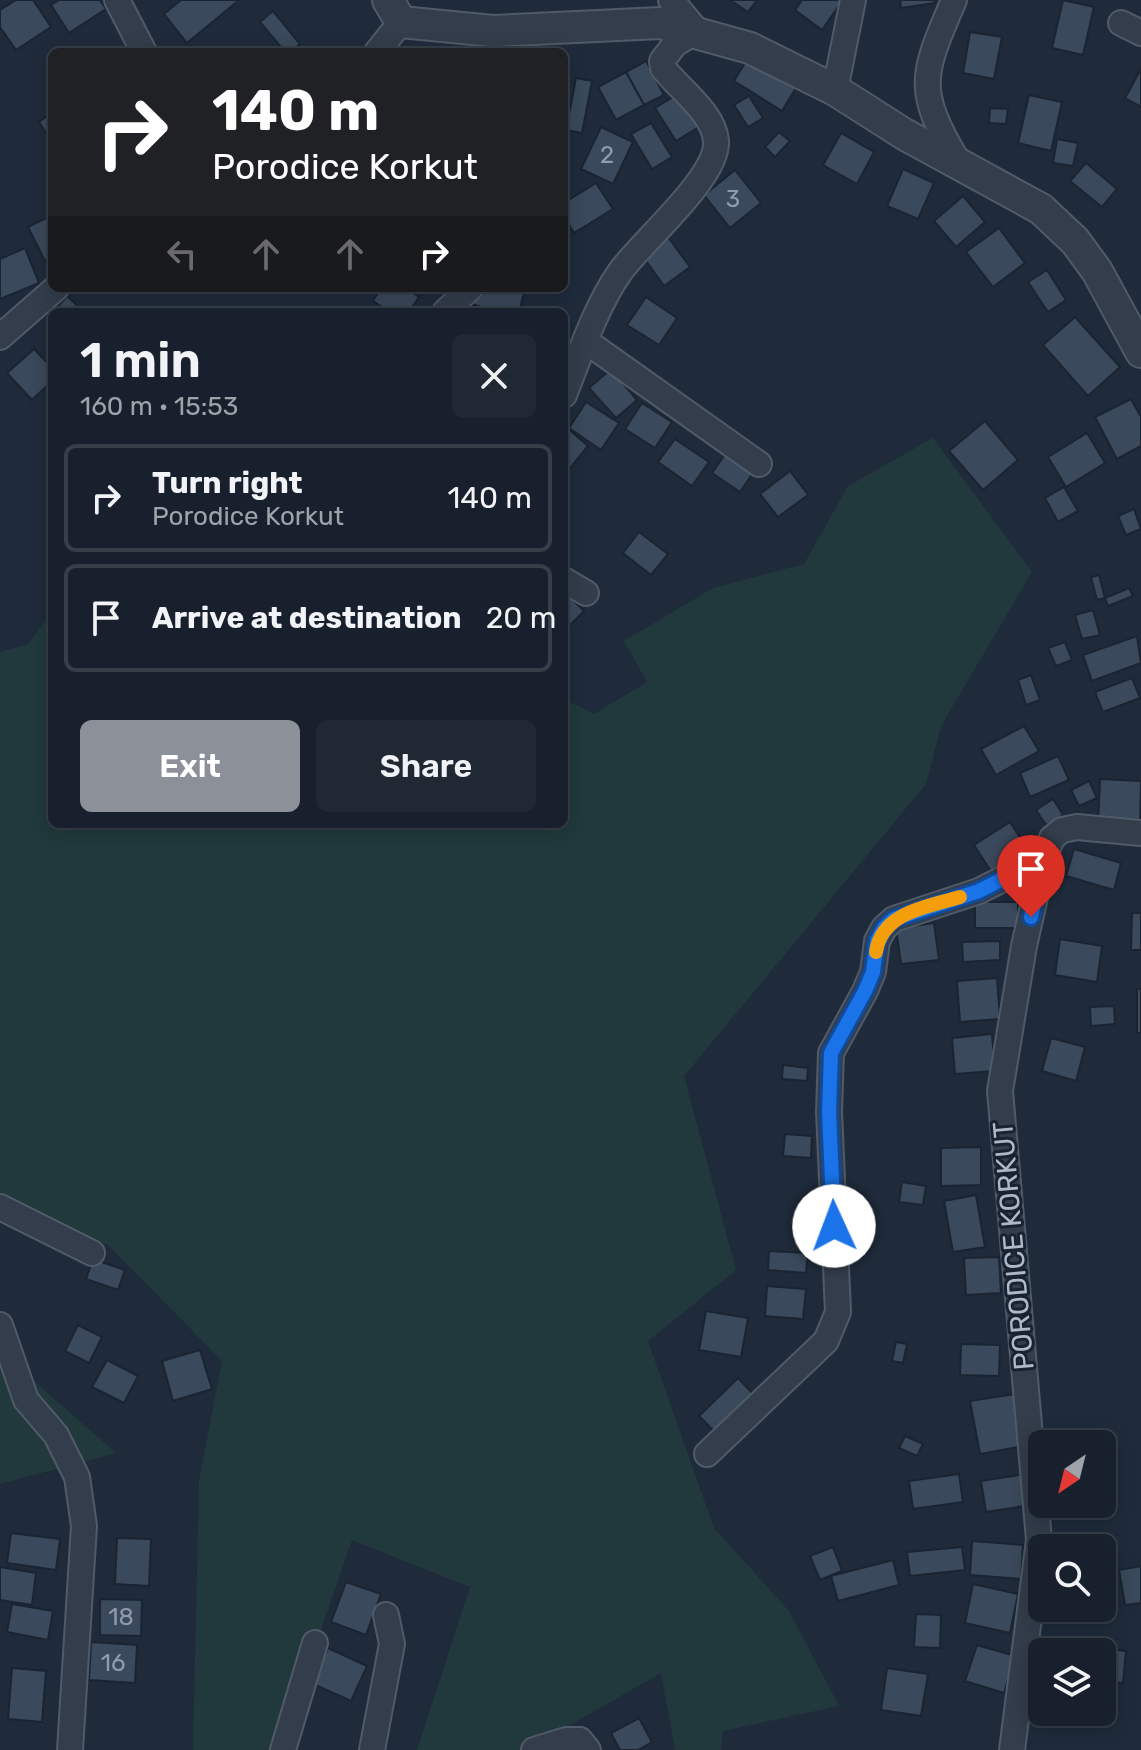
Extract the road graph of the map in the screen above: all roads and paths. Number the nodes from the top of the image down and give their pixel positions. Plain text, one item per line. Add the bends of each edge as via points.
1 (117, 0) edge
2 (671, 0) edge
3 (853, 0) edge
4 (954, 0) edge
5 (394, 11) edge
6 (697, 31) junction
7 (142, 48) edge
8 (379, 48) edge
9 (835, 90) junction
10 (957, 160) junction
11 (51, 292) edge
12 (466, 292) edge
13 (449, 308) edge
14 (0, 337) edge
15 (587, 342) junction
16 (1141, 352) edge
17 (568, 386) edge
18 (759, 464) dead end
19 (568, 582) edge
20 (586, 593) dead end
21 (1141, 833) edge
22 (1044, 858) junction
23 (0, 1207) edge
24 (92, 1253) dead end
25 (0, 1325) edge
26 (707, 1454) dead end
27 (386, 1615) dead end
28 (315, 1643) dead end
29 (70, 1750) edge
30 (283, 1750) edge
31 (372, 1750) edge
32 (534, 1750) edge
33 (588, 1750) edge
34 (1012, 1750) edge

1 - 7 street
2 - 6 street
3 - 9 street
4 - 10 street via 932,52 926,93
5 - 6 street via 493,31 660,23
5 - 8 street
6 - 9 street via 750,48
6 - 15 street via 675,44 662,61 716,137 713,160 620,272
9 - 10 street
10 - 16 street via 1041,209 1075,241
11 - 14 street
12 - 13 street
15 - 17 street
15 - 18 street
19 - 20 street
21 - 22 street, PORODICE KORKUT via 1062,830 1052,838
22 - 26 street via 979,891 894,919 884,928 865,991 831,1053 838,1312 833,1330
22 - 34 street, PORODICE KORKUT via 1000,1091 1039,1540
23 - 24 street
25 - 29 street via 26,1400 56,1435 77,1477 84,1526
27 - 31 street via 392,1644
28 - 30 street
32 - 33 street via 566,1740 580,1740

